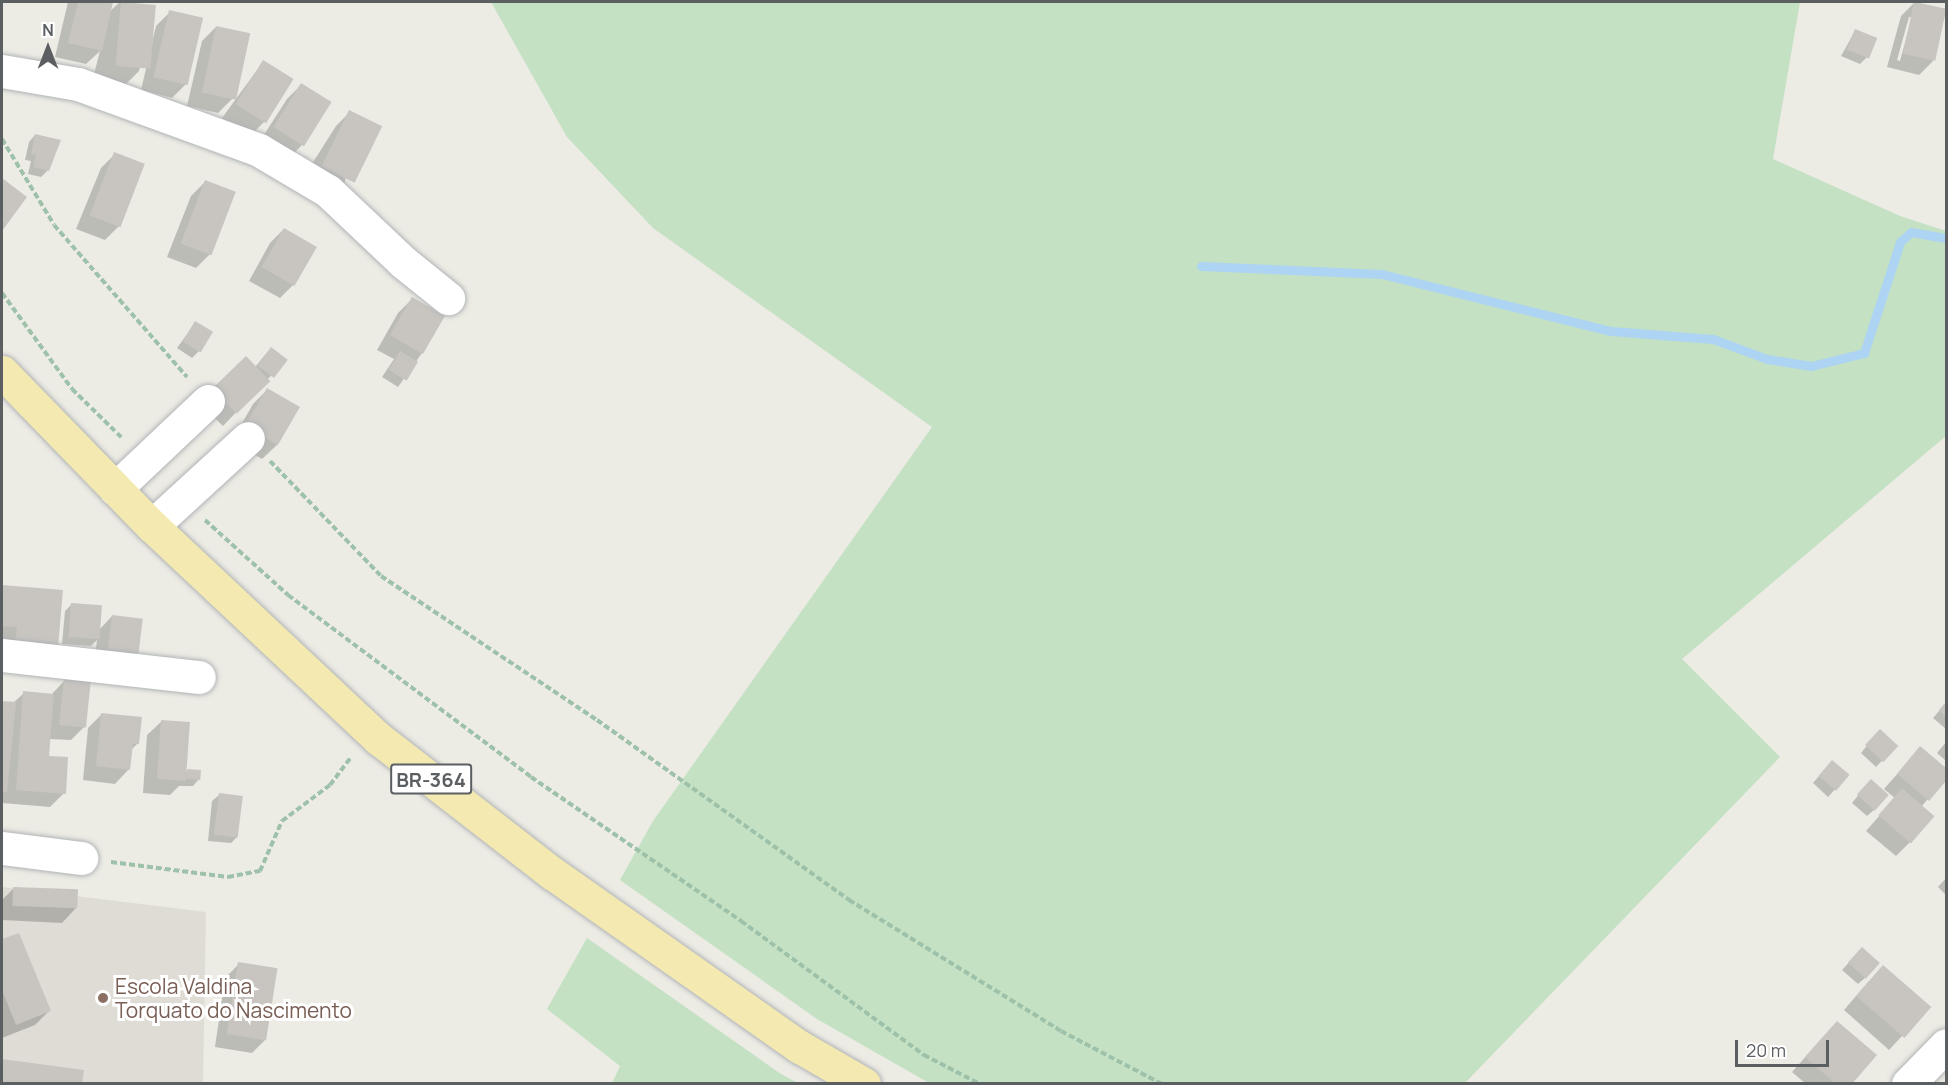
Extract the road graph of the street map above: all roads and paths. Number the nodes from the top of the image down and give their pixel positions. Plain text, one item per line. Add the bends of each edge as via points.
1 (2, 71) edge
2 (2, 139) edge
3 (2, 293) edge
4 (448, 298) dead end
5 (2, 372) edge
6 (208, 401) joint
7 (248, 438) joint
8 (145, 460) junction
9 (115, 489) junction
10 (181, 497) junction
11 (152, 526) junction
12 (2, 655) edge
13 (199, 677) dead end
14 (379, 739) junction
15 (2, 848) edge
16 (81, 858) joint
17 (1947, 1045) edge
18 (864, 1083) edge
19 (980, 1083) edge
20 (1162, 1083) edge
21 (1908, 1083) edge

1 - 4 street via 78,84 259,150 328,191 403,262
2 - 6 path via 54,225
3 - 8 path via 72,390
5 - 9 main road, BR-364
6 - 8 street
7 - 10 street
7 - 20 path via 381,576 597,720 849,900 1061,1032
8 - 9 street
9 - 11 main road, BR-364
10 - 11 street
10 - 19 path via 288,595 531,777 741,921 924,1055
11 - 14 main road, BR-364
12 - 13 street
14 - 16 path via 353,754 330,785 282,821 260,871 228,877
14 - 18 main road, BR-364 via 552,873 800,1047
15 - 16 street
17 - 21 street

